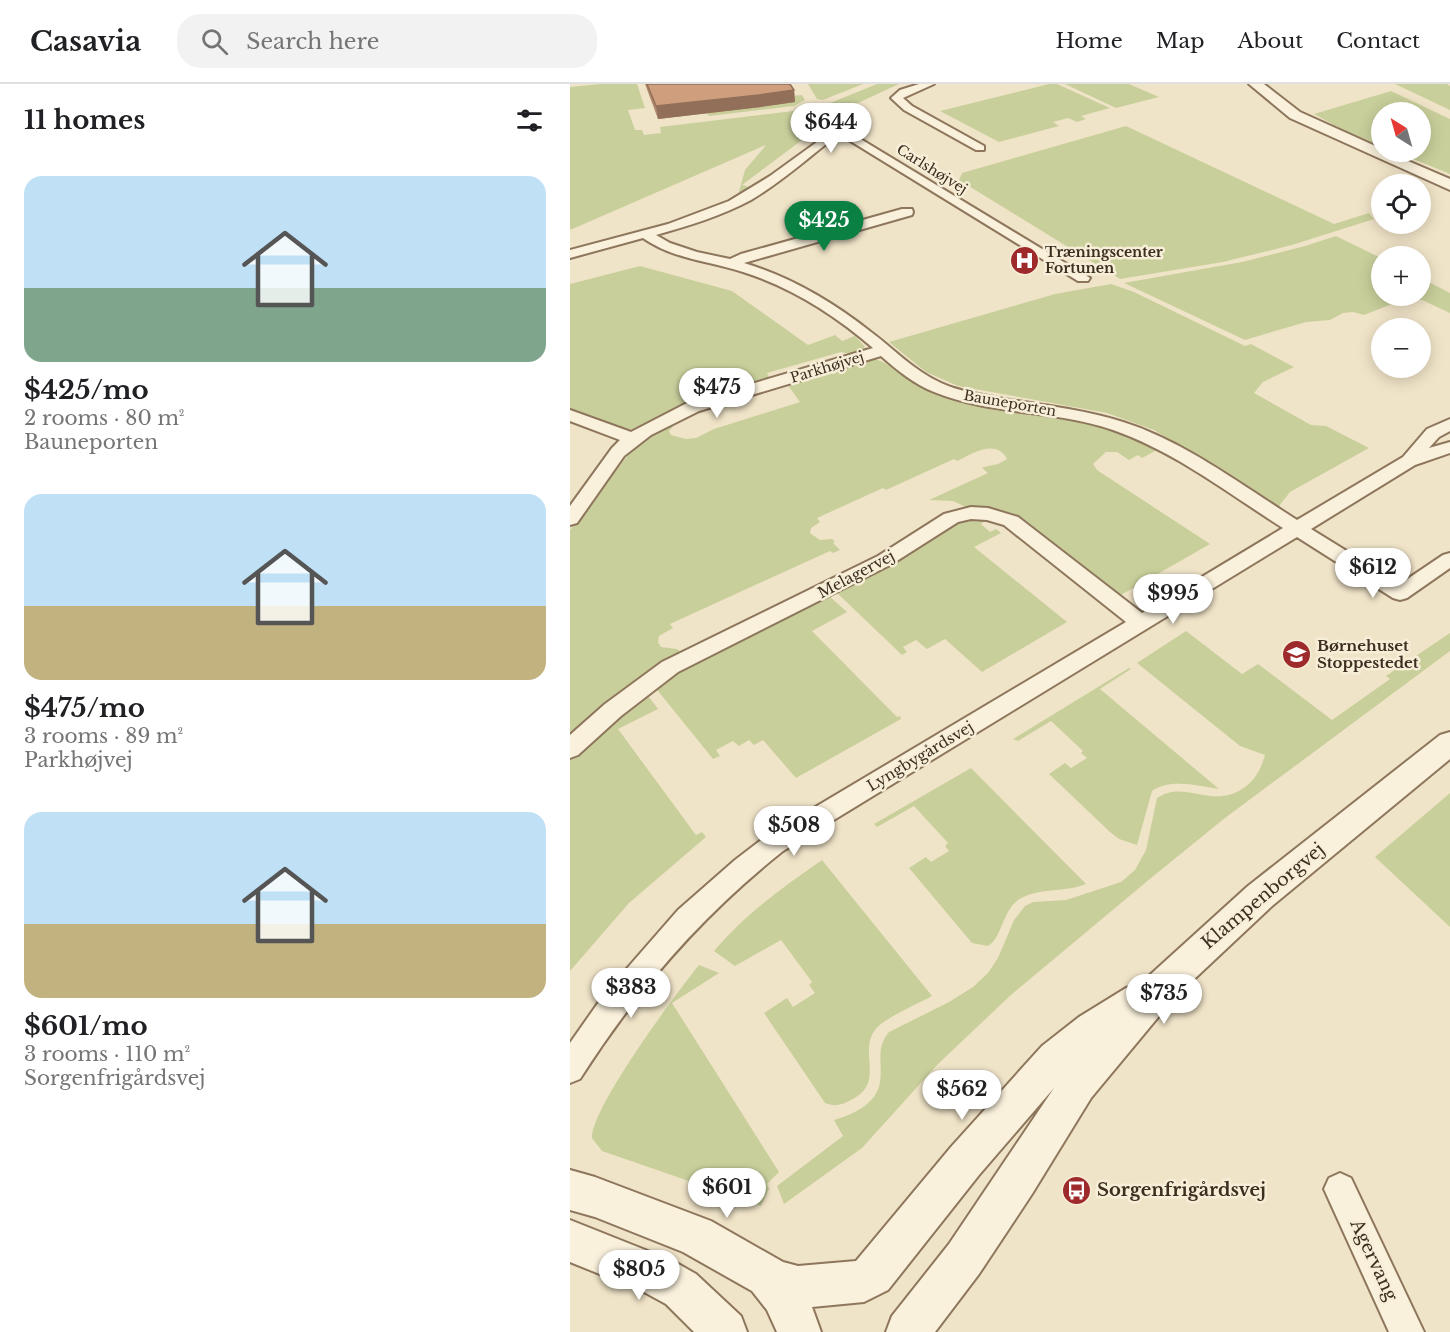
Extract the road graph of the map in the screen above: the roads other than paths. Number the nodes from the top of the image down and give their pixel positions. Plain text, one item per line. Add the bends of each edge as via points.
1 (929, 84) edge
2 (1256, 84) edge
3 (1295, 115) junction
4 (1311, 128) junction
5 (980, 148) dead end
6 (1368, 165) dead end
7 (1399, 174) edge
8 (1431, 188) edge
9 (1447, 193) edge
10 (907, 212) dead end
11 (647, 235) junction
12 (570, 254) edge
13 (731, 264) junction
14 (1083, 278) dead end
15 (883, 350) junction
16 (570, 415) edge
17 (1450, 424) edge
18 (632, 439) junction
19 (1450, 447) edge
20 (1409, 461) junction
21 (570, 519) edge
22 (1297, 529) junction
23 (1450, 559) edge
24 (1140, 622) junction
25 (1450, 742) edge
26 (570, 749) edge
27 (1161, 986) junction
28 (570, 1068) edge
29 (1340, 1189) dead end
30 (570, 1190) edge
31 (570, 1241) edge
32 (773, 1281) junction
33 (725, 1332) edge
34 (799, 1332) edge
35 (908, 1332) edge
36 (1407, 1332) edge

1 - 5 street via 896,98
2 - 3 street
3 - 4 street
3 - 9 street
4 - 6 street
4 - 7 street
8 - 9 street
10 - 13 street
11 - 12 street, Carlshøjvej
11 - 13 street, Bauneporten via 674,249
11 - 14 street, Carlshøjvej via 695,220 750,195 839,129
13 - 15 street, Bauneporten via 794,288 838,314
15 - 18 street, Parkhøjvej via 693,408
15 - 22 street, Bauneporten via 915,376 948,391 1098,419 1135,430
16 - 18 street
17 - 20 street, Lyngbygårdsvej via 1433,433
18 - 21 street, Parkhøjvej via 618,452
19 - 20 street, Lyngbygårdsvej
20 - 22 street, Lyngbygårdsvej
22 - 23 street via 1400,593
22 - 24 street, Lyngbygårdsvej
24 - 26 street, Melagervej via 1011,521 988,514 960,515 885,560 670,668
24 - 28 street, Lyngbygårdsvej via 752,860 661,947 600,1020
25 - 27 street, Klampenborgvej via 1260,896
27 - 32 street via 1092,1029 1055,1059 965,1161 873,1275 864,1281 798,1287
27 - 35 street, Klampenborgvej via 1078,1085 964,1259
29 - 36 street, Agervang
30 - 32 street via 696,1236
31 - 33 street via 681,1289
32 - 34 street via 792,1311

